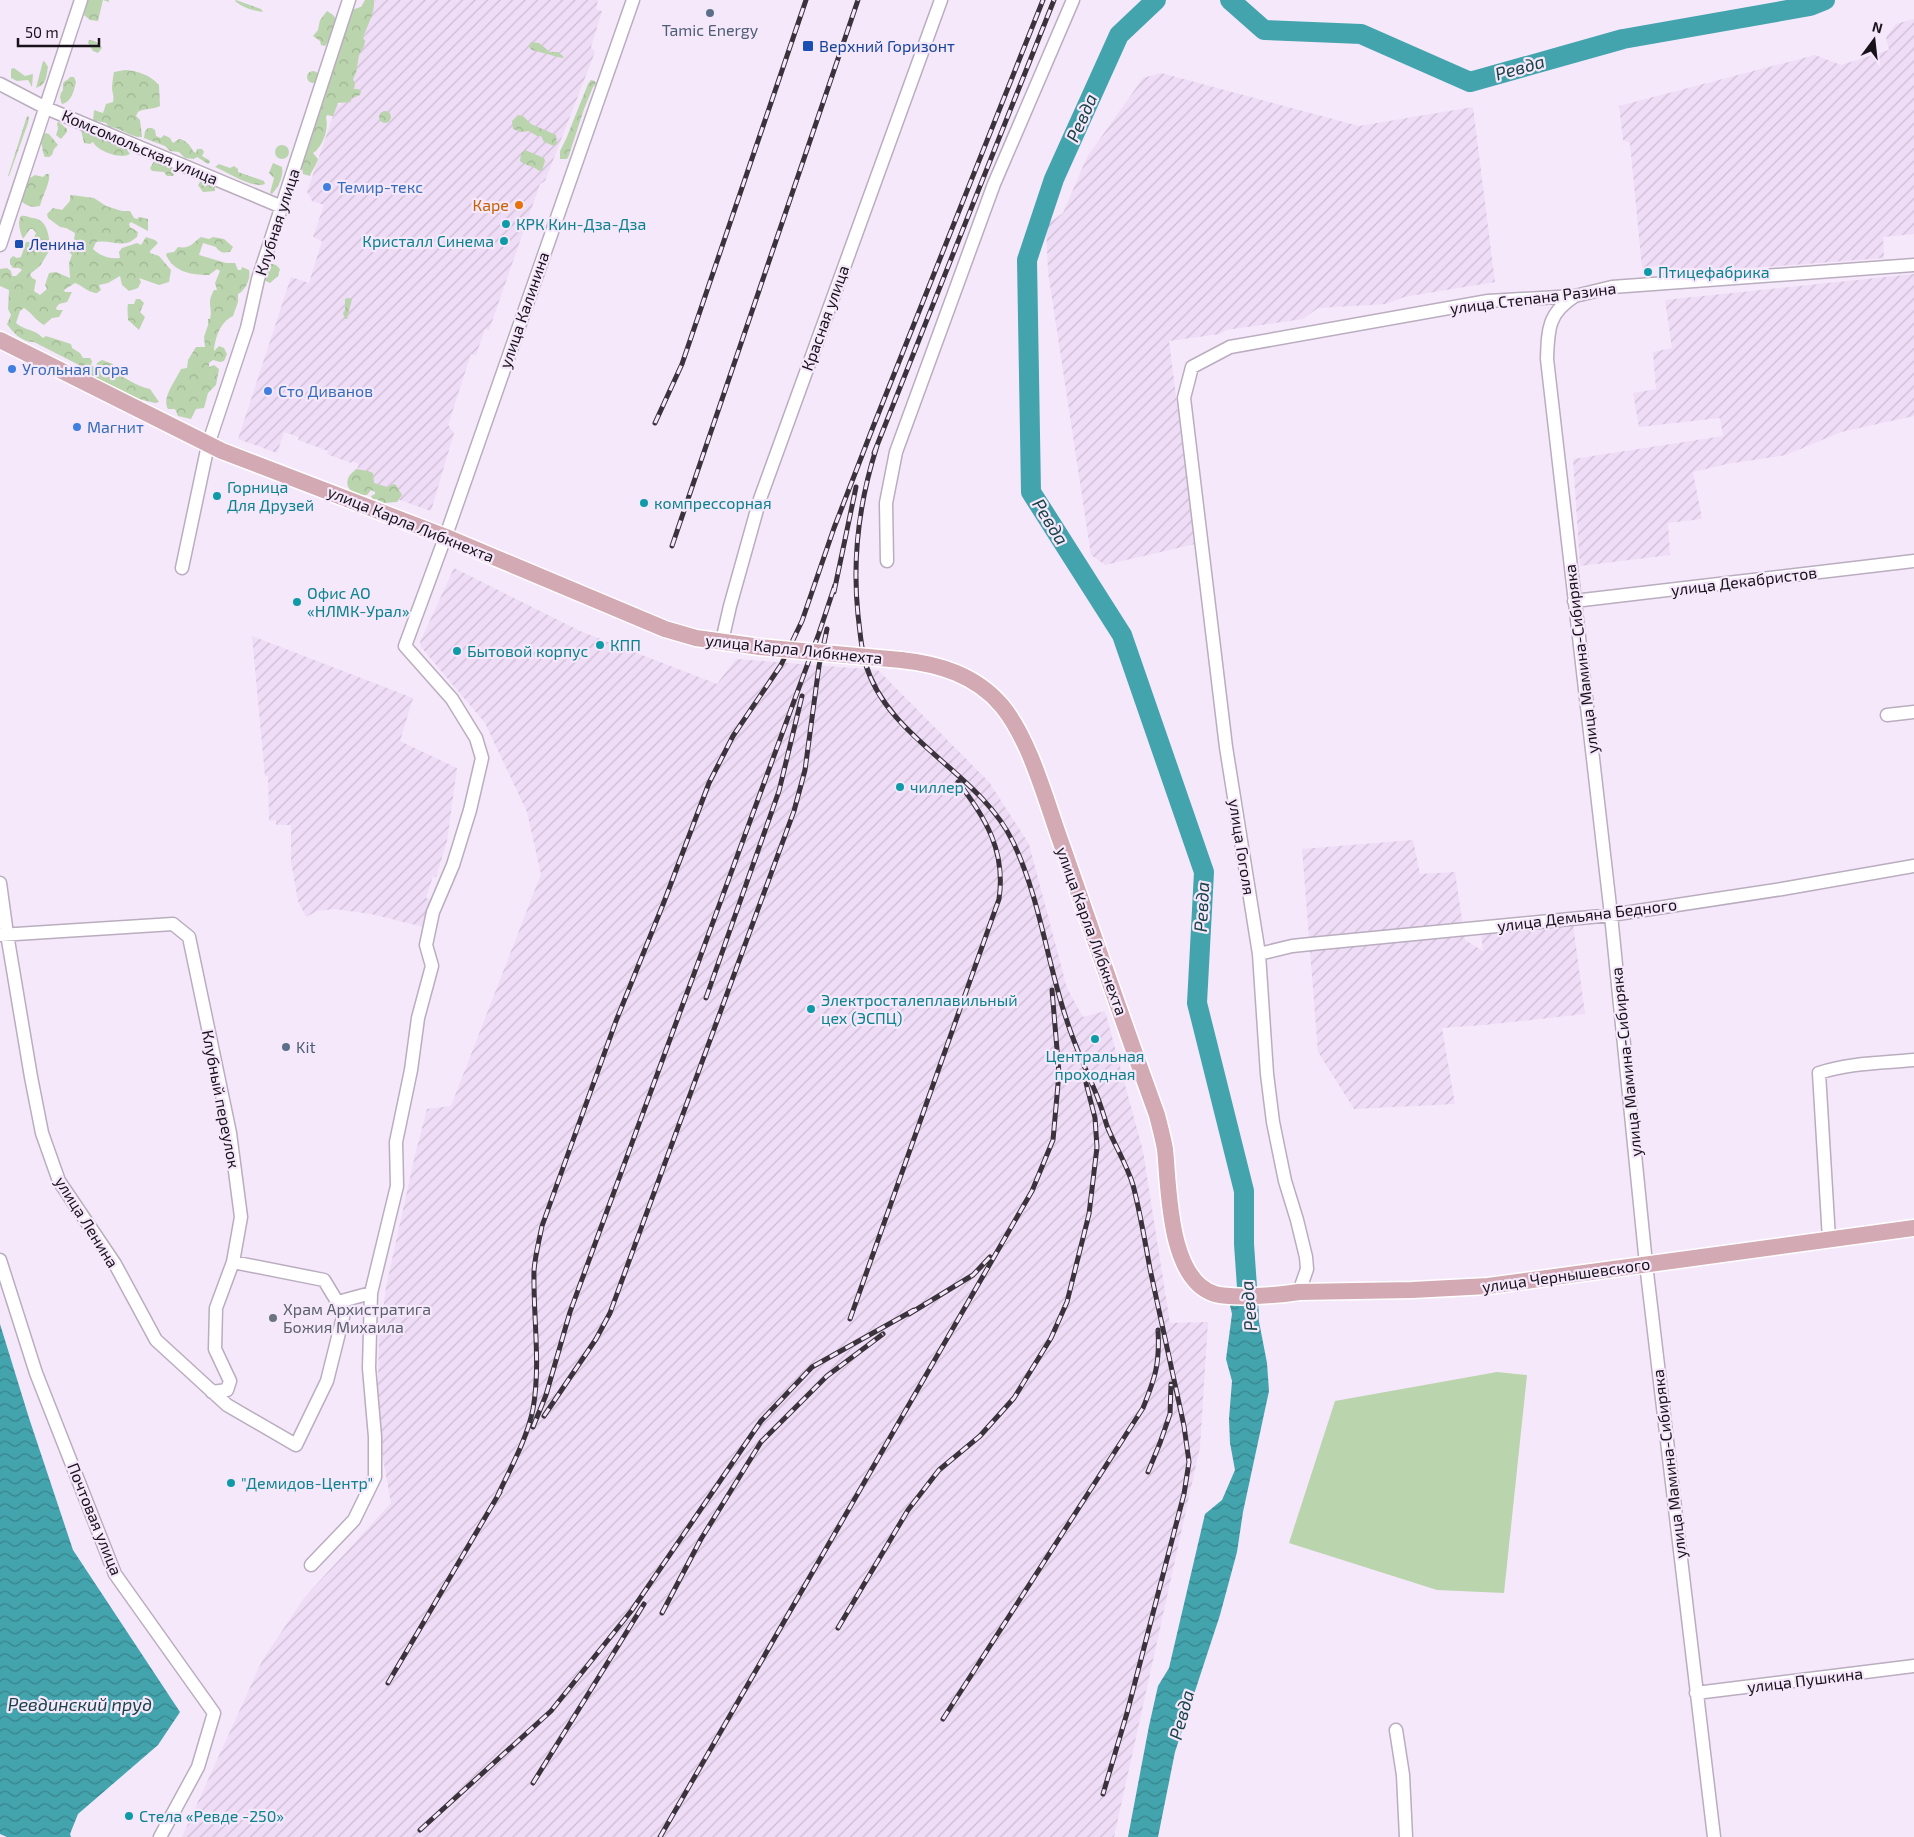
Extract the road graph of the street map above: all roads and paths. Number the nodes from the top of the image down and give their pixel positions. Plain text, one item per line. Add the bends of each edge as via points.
1 (81, 0) edge
2 (349, 0) edge
3 (634, 0) edge
4 (941, 0) edge
5 (1074, 0) edge
6 (0, 84) edge
7 (46, 108) junction
8 (282, 206) junction
9 (0, 245) edge
10 (1914, 265) edge
11 (1575, 296) junction
12 (0, 340) edge
13 (1184, 398) joint
14 (208, 445) junction
15 (446, 536) junction
16 (888, 561) dead end
17 (1914, 561) edge
18 (182, 568) dead end
19 (1574, 601) junction
20 (722, 641) junction
21 (1914, 712) edge
22 (1887, 715) dead end
23 (1914, 866) edge
24 (0, 883) edge
25 (1611, 915) junction
26 (3, 935) edge
27 (1259, 954) junction
28 (1914, 1060) edge
29 (1914, 1228) edge
30 (1829, 1238) junction
31 (0, 1260) edge
32 (233, 1262) junction
33 (1646, 1264) junction
34 (1299, 1292) junction
35 (370, 1293) junction
36 (1215, 1294) joint
37 (338, 1302) junction
38 (212, 1392) junction
39 (311, 1565) dead end
40 (1914, 1666) edge
41 (1696, 1693) junction
42 (1396, 1730) dead end
43 (160, 1837) edge
44 (1406, 1837) edge
45 (1714, 1837) edge

1 - 7 street
2 - 8 street, Клубная улица
3 - 15 street, улица Калинина
4 - 20 street, Красная улица via 763,491
5 - 16 street via 997,177 896,452 886,502
6 - 7 street, Комсомольская улица
7 - 8 street, Комсомольская улица
7 - 9 street
8 - 14 street, Клубная улица via 258,279 247,328
10 - 11 street, улица Степана Разина via 1612,288
11 - 13 street, улица Степана Разина via 1488,301 1230,347 1192,367
11 - 19 street, улица Мамина-Сибиряка via 1553,316 1547,359
12 - 14 main road, улица Карла Либкнехта
13 - 27 street, улица Гоголя via 1226,747
14 - 15 main road, улица Карла Либкнехта
14 - 18 street, Клубная улица
15 - 20 main road, улица Карла Либкнехта via 665,629
15 - 35 street, улица Калинина via 405,646 452,700 476,738 482,758 470,810 453,865 433,912 426,945 432,966 418,1018 396,1142 397,1186
17 - 19 street, улица Декабристов
19 - 25 street, улица Мамина-Сибиряка
20 - 36 main road, улица Карла Либкнехта, bridge via 901,660 942,668 975,682 1002,706 1028,753 1157,1116 1178,1246 1196,1281
21 - 22 street
23 - 25 street, улица Демьяна Бедного
24 - 26 street, улица Ленина
25 - 27 street, улица Демьяна Бедного via 1292,946
25 - 33 street, улица Мамина-Сибиряка
26 - 32 street, Клубный переулок via 173,924 188,937 230,1133 241,1217
26 - 38 street, улица Ленина via 42,1133 59,1181 115,1264 156,1340
27 - 34 street, улица Гоголя via 1272,1122 1284,1181 1306,1256 1307,1269
28 - 30 street via 1819,1073
29 - 30 main road, улица Чернышевского
30 - 33 main road, улица Чернышевского
31 - 43 street, Почтовая улица via 36,1373 115,1574 214,1713 198,1767
32 - 37 street via 324,1280
32 - 38 street, Клубный переулок via 216,1308 215,1349 230,1381 227,1390
33 - 34 main road, улица Чернышевского via 1488,1286
33 - 41 street, улица Мамина-Сибиряка
34 - 36 main road, улица Чернышевского via 1283,1295
35 - 37 street
35 - 39 street via 369,1368 375,1477 354,1520
37 - 38 street, улица Ленина via 344,1313 328,1381 296,1445 227,1406
40 - 41 street, улица Пушкина
41 - 45 street, улица Мамина-Сибиряка
42 - 44 street via 1403,1775

